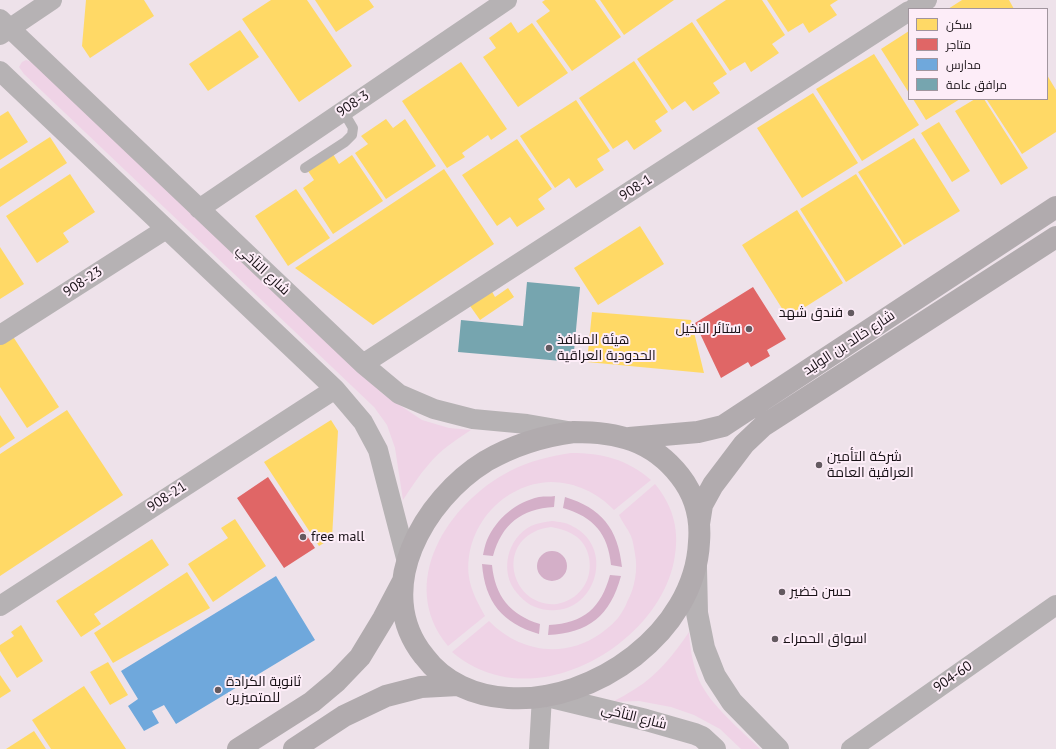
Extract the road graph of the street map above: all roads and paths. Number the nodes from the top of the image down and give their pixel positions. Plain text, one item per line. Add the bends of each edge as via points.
1 (52, 0) edge
2 (507, 0) edge
3 (927, 0) edge
4 (915, 8) edge
5 (908, 13) edge
6 (3, 28) edge
7 (0, 71) edge
8 (343, 111) junction
9 (305, 168) dead end
10 (1056, 207) edge
11 (199, 209) junction
12 (166, 229) junction
13 (1056, 237) edge
14 (0, 336) edge
15 (363, 364) junction
16 (335, 388) junction
17 (574, 432) junction
18 (628, 438) junction
19 (699, 525) junction
20 (696, 568) junction
21 (405, 571) junction
22 (1056, 605) edge
23 (0, 606) edge
24 (458, 685) junction
25 (544, 696) junction
26 (238, 749) edge
27 (294, 749) edge
28 (539, 749) edge
29 (716, 749) edge
30 (778, 749) edge
31 (851, 749) edge

1 - 6 street
2 - 8 street, 908-3
3 - 4 street
5 - 15 street, 908-1
6 - 11 street, شارع التآخي
7 - 12 street
8 - 9 lane via 353,128 352,135
8 - 11 street, 908-3
10 - 18 main road, شارع خالد بن الوليد via 723,426 698,432
11 - 15 street, شارع التآخي
12 - 14 street, 908-23
12 - 16 street
13 - 19 main road, شارع خالد بن الوليد via 763,426 744,444 712,485 702,505
15 - 17 street, شارع التآخي via 399,394 434,408 473,419
16 - 21 street via 363,422 378,450
16 - 23 street, 908-21
17 - 18 main road
17 - 21 main road via 556,434 519,445 470,473 442,498 431,513 413,545
18 - 19 main road via 645,445 673,467 693,497
19 - 20 main road
20 - 25 main road via 682,602 672,617 632,658 583,686
20 - 30 street via 697,613 704,648 715,676 732,702
21 - 24 main road via 402,598 404,616 410,633 429,663
21 - 26 main road via 383,619 360,658 312,702
22 - 31 street, 904-60
24 - 25 main road via 492,696
24 - 27 main road via 421,687 386,696 344,716
25 - 28 street
25 - 29 street, شارع التآخي via 695,734

